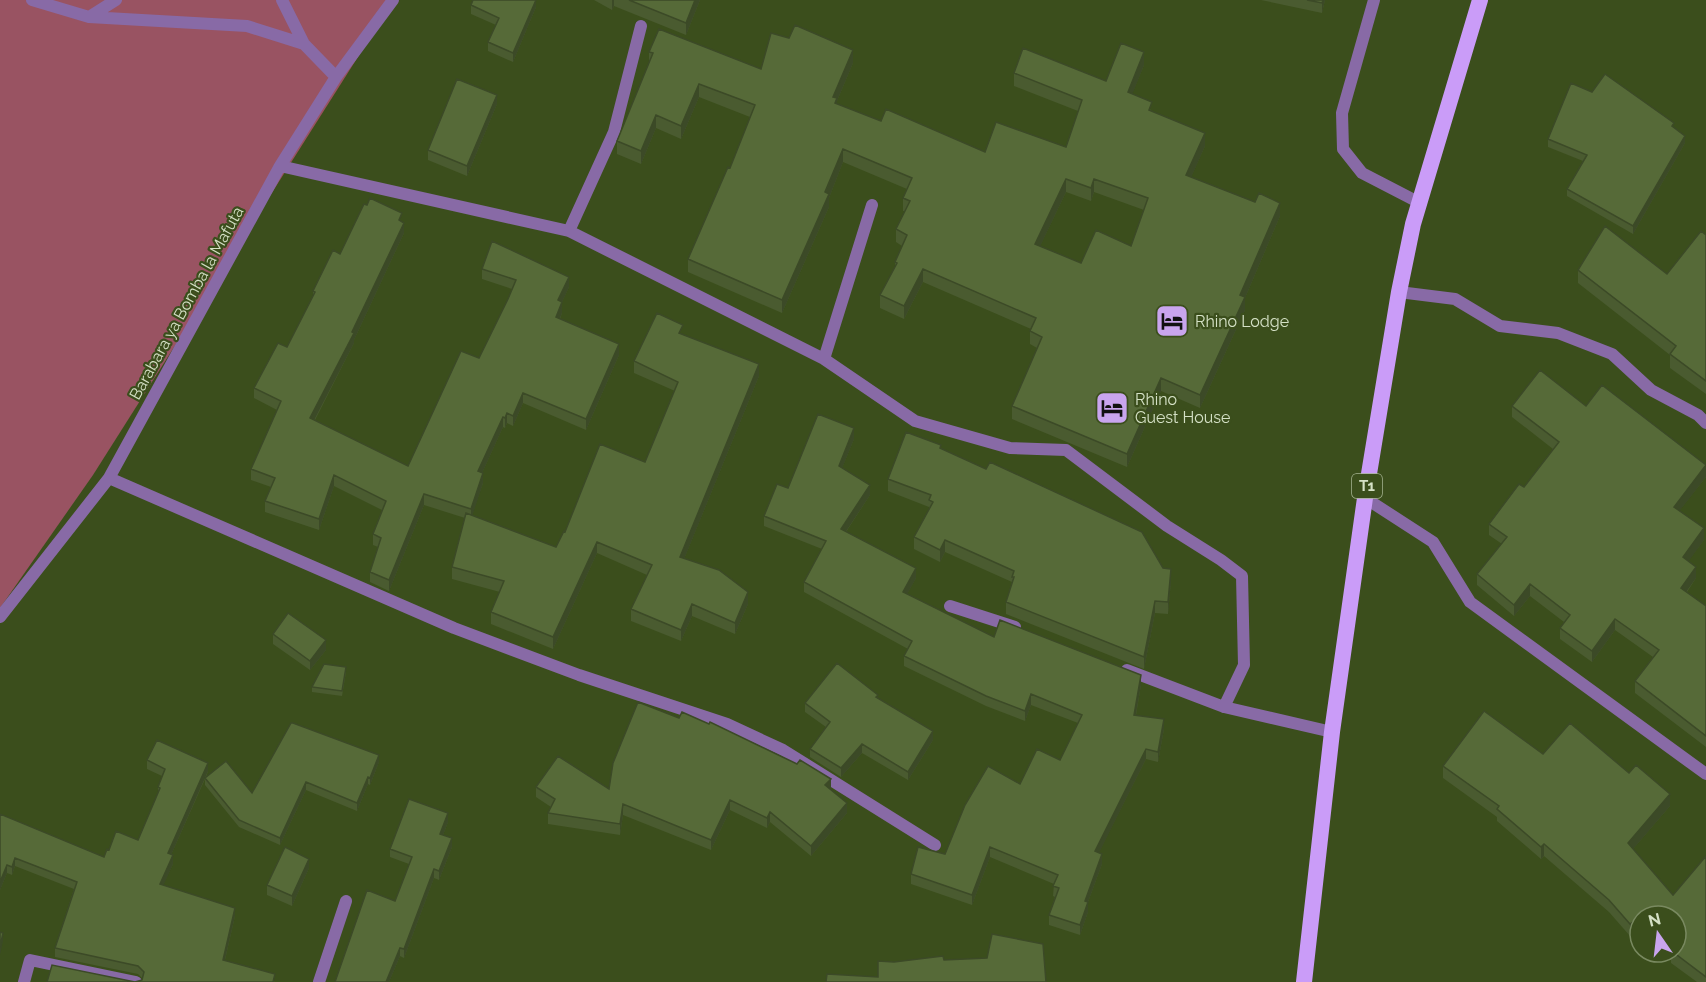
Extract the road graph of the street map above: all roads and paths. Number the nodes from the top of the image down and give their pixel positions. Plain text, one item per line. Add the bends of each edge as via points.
1 (32, 0) edge
2 (117, 0) edge
3 (282, 0) edge
4 (393, 0) edge
5 (1374, 0) edge
6 (1480, 0) edge
7 (89, 16) junction
8 (641, 26) dead end
9 (304, 44) junction
10 (336, 77) junction
11 (280, 166) junction
12 (1420, 203) junction
13 (872, 205) dead end
14 (568, 231) junction
15 (1400, 292) junction
16 (824, 359) junction
17 (1706, 423) edge
18 (109, 478) junction
19 (1365, 498) junction
20 (950, 606) dead end
21 (0, 616) edge
22 (1026, 632) edge
23 (1120, 668) edge
24 (1224, 707) junction
25 (1332, 732) junction
26 (1706, 774) edge
27 (935, 845) dead end
28 (346, 901) dead end
29 (24, 982) edge
30 (136, 982) edge
31 (319, 982) edge
32 (1304, 982) edge

1 - 7 street
2 - 7 street
3 - 9 street
4 - 10 street, Barabara ya Bomba la Mafuta
5 - 12 street via 1342,113 1343,149 1362,173
6 - 12 highway, T1
7 - 9 street via 247,26
8 - 14 street via 614,132
9 - 10 street
10 - 11 street, Barabara ya Bomba la Mafuta
11 - 14 street
11 - 18 street, Barabara ya Bomba la Mafuta
12 - 15 highway, T1
13 - 16 street
14 - 16 street
15 - 17 street via 1455,299 1500,326 1558,333 1612,354 1651,390
15 - 19 highway, T1
16 - 24 street via 915,421 1010,448 1066,450 1167,526 1242,576 1244,665
18 - 21 street, Barabara ya Bomba la Mafuta
18 - 27 street via 454,628 727,724 783,750
19 - 25 highway, T1
19 - 26 street via 1433,542 1470,602
20 - 22 street
23 - 24 street
24 - 25 street
25 - 32 highway, T1
28 - 31 street
29 - 30 street via 30,960

